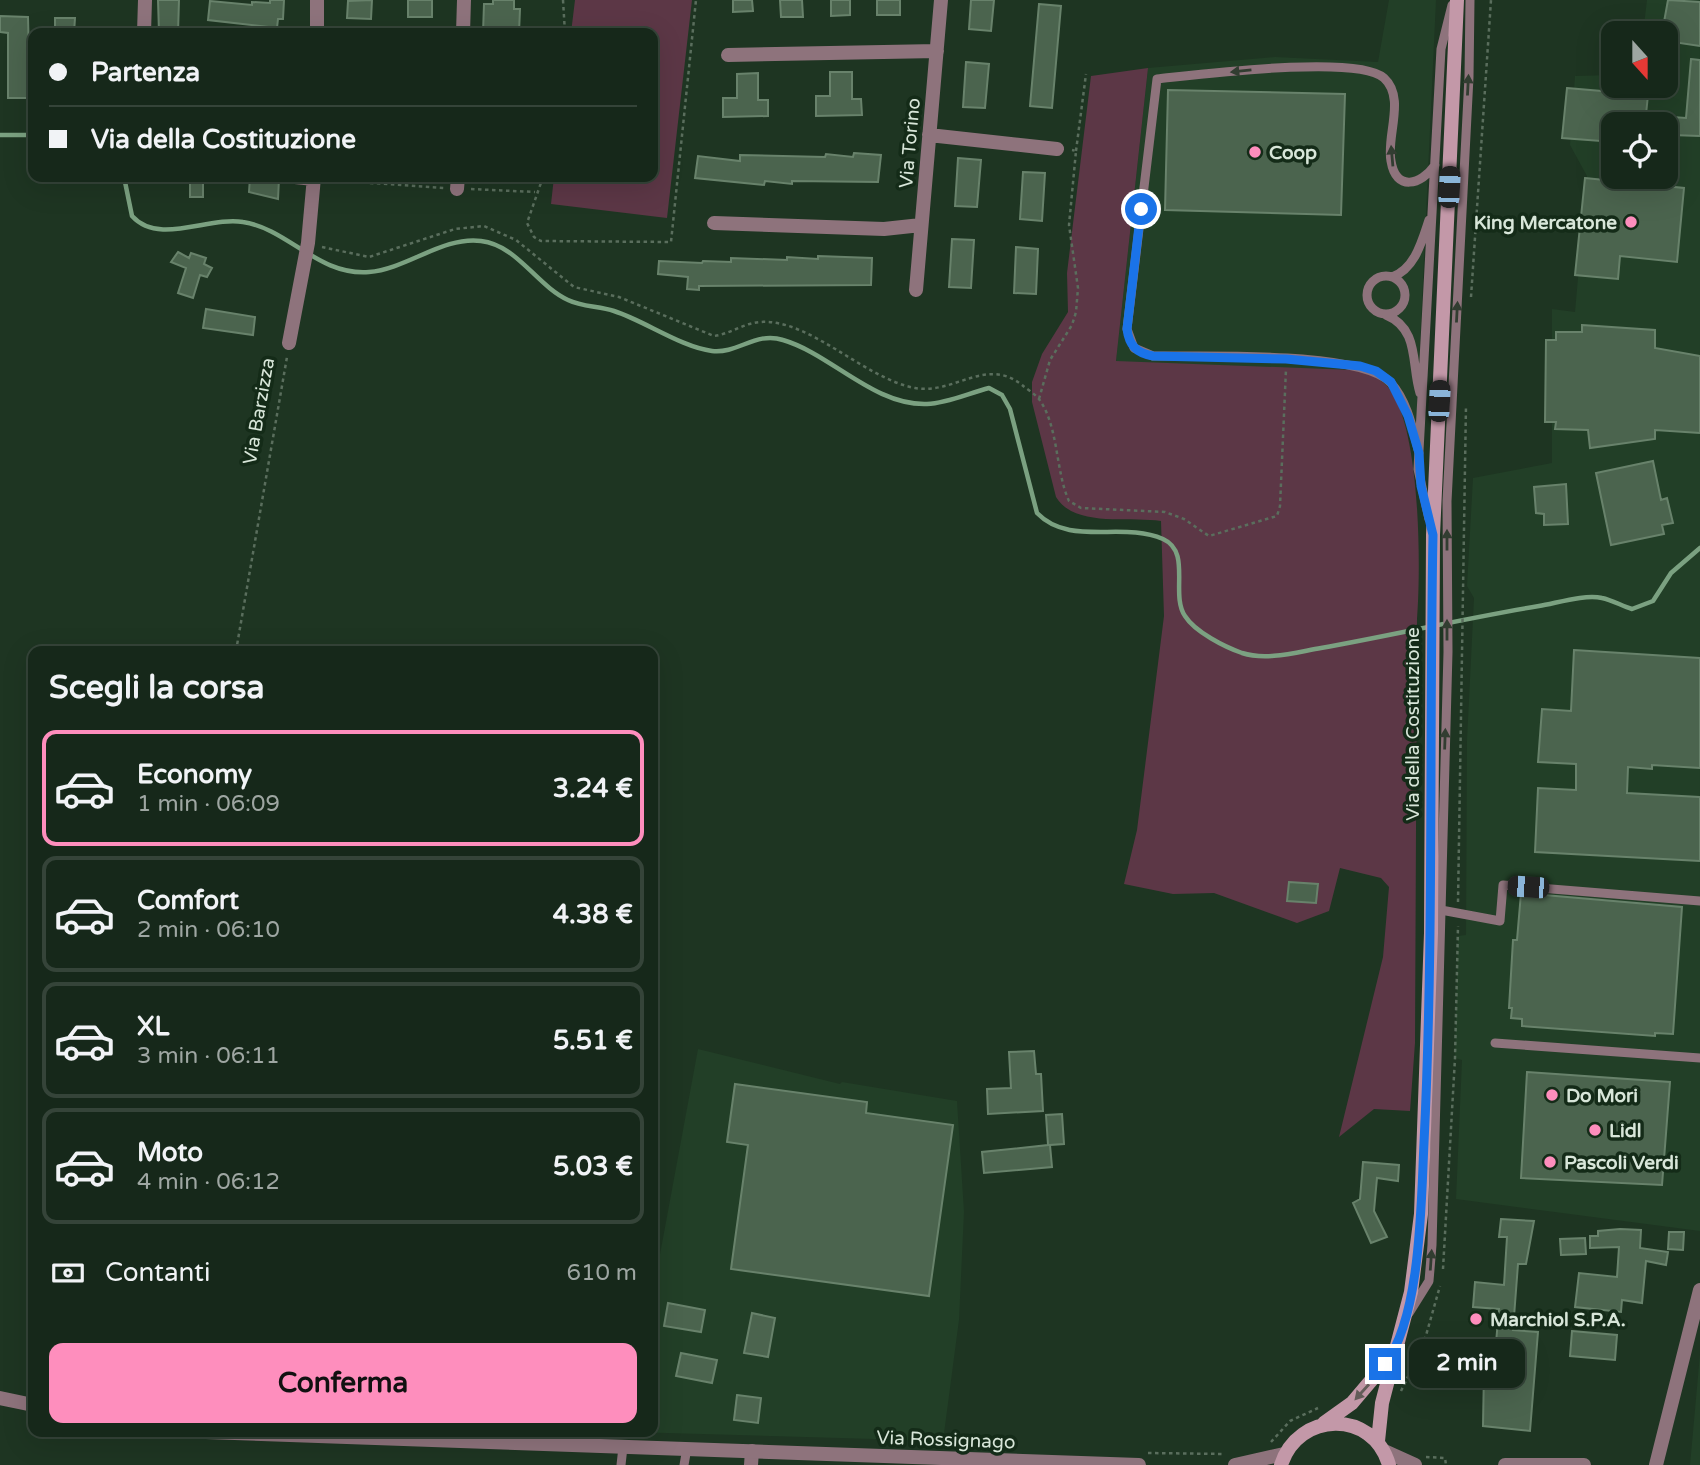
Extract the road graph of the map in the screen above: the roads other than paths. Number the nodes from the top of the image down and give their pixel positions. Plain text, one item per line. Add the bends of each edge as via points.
1 (145, 0) edge
2 (317, 0) edge
3 (464, 0) edge
4 (941, 0) edge
5 (1456, 0) edge
6 (1470, 0) edge
7 (144, 28) edge
8 (317, 28) edge
9 (463, 28) edge
10 (937, 51) junction
11 (727, 55) dead end
12 (929, 135) junction
13 (1057, 149) road end
14 (1435, 165) junction
15 (314, 182) edge
16 (1433, 209) junction
17 (714, 223) dead end
18 (921, 225) junction
19 (1392, 277) junction
20 (916, 290) dead end
21 (1384, 314) junction
22 (289, 343) road end
23 (1422, 400) junction
24 (1419, 453) junction
25 (1433, 535) junction
26 (1700, 901) edge
27 (1441, 910) junction
28 (1495, 1043) dead end
29 (1700, 1058) edge
30 (1700, 1290) edge
31 (1404, 1321) junction
32 (1394, 1353) junction
33 (0, 1398) edge
34 (28, 1404) edge
35 (1323, 1423) junction
36 (345, 1437) edge
37 (623, 1447) junction
38 (687, 1448) junction
39 (1384, 1452) edge
40 (752, 1458) edge
41 (1282, 1460) edge
42 (1031, 1463) edge
43 (621, 1465) edge
44 (684, 1465) edge
45 (1139, 1465) edge
46 (1235, 1465) edge
47 (1415, 1465) edge
48 (1505, 1465) edge
49 (1584, 1465) edge
50 (1656, 1465) edge

1 - 7 street
2 - 8 street
3 - 9 street
4 - 10 street, Via Torino
5 - 14 lane via 1441,49
5 - 25 main road, Via della Costituzione
27 -> 6 lane, Via della Costituzione via 1447,500
10 - 11 street
10 - 12 street, Via Torino
12 - 13 street
12 - 18 street, Via Torino
14 - 16 lane
14 -> 24 lane via 1417,182 1406,182 1397,175 1390,153 1393,94 1390,84 1372,71 1270,68 1157,79 1128,339 1142,354 1153,356 1286,359 1376,371 1401,397
15 - 22 street, Via Barzizza via 308,243
16 - 19 lane via 1417,253
16 - 23 lane
17 - 18 street via 884,229
18 - 20 street, Via Torino
19 - 21 lane via 1402,284 1406,296 1401,308
19 - 21 lane via 1379,278 1368,292 1373,309
21 - 23 lane via 1409,335
23 - 24 lane
24 - 25 lane via 1421,486
25 - 31 main road, Via della Costituzione via 1427,1097 1421,1214
26 - 27 lane via 1503,885 1500,921
31 -> 27 lane, Via della Costituzione via 1429,1281
28 - 29 lane
30 - 50 street
31 - 32 main road, Via della Costituzione
32 -> 35 main road, Via della Costituzione via 1352,1403
32 - 39 main road, Via della Costituzione via 1379,1420
33 - 34 street
35 - 39 main road via 1359,1427
35 - 41 main road, Via della Costituzione via 1300,1434
36 - 37 street, Via Rossignago
37 - 38 street, Via Rossignago
37 - 43 lane
38 - 40 street, Via Rossignago
38 - 44 lane
39 - 47 street
40 - 42 street, Via Rossignago
41 - 46 street
42 - 45 street, Via Rossignago
48 - 49 street

